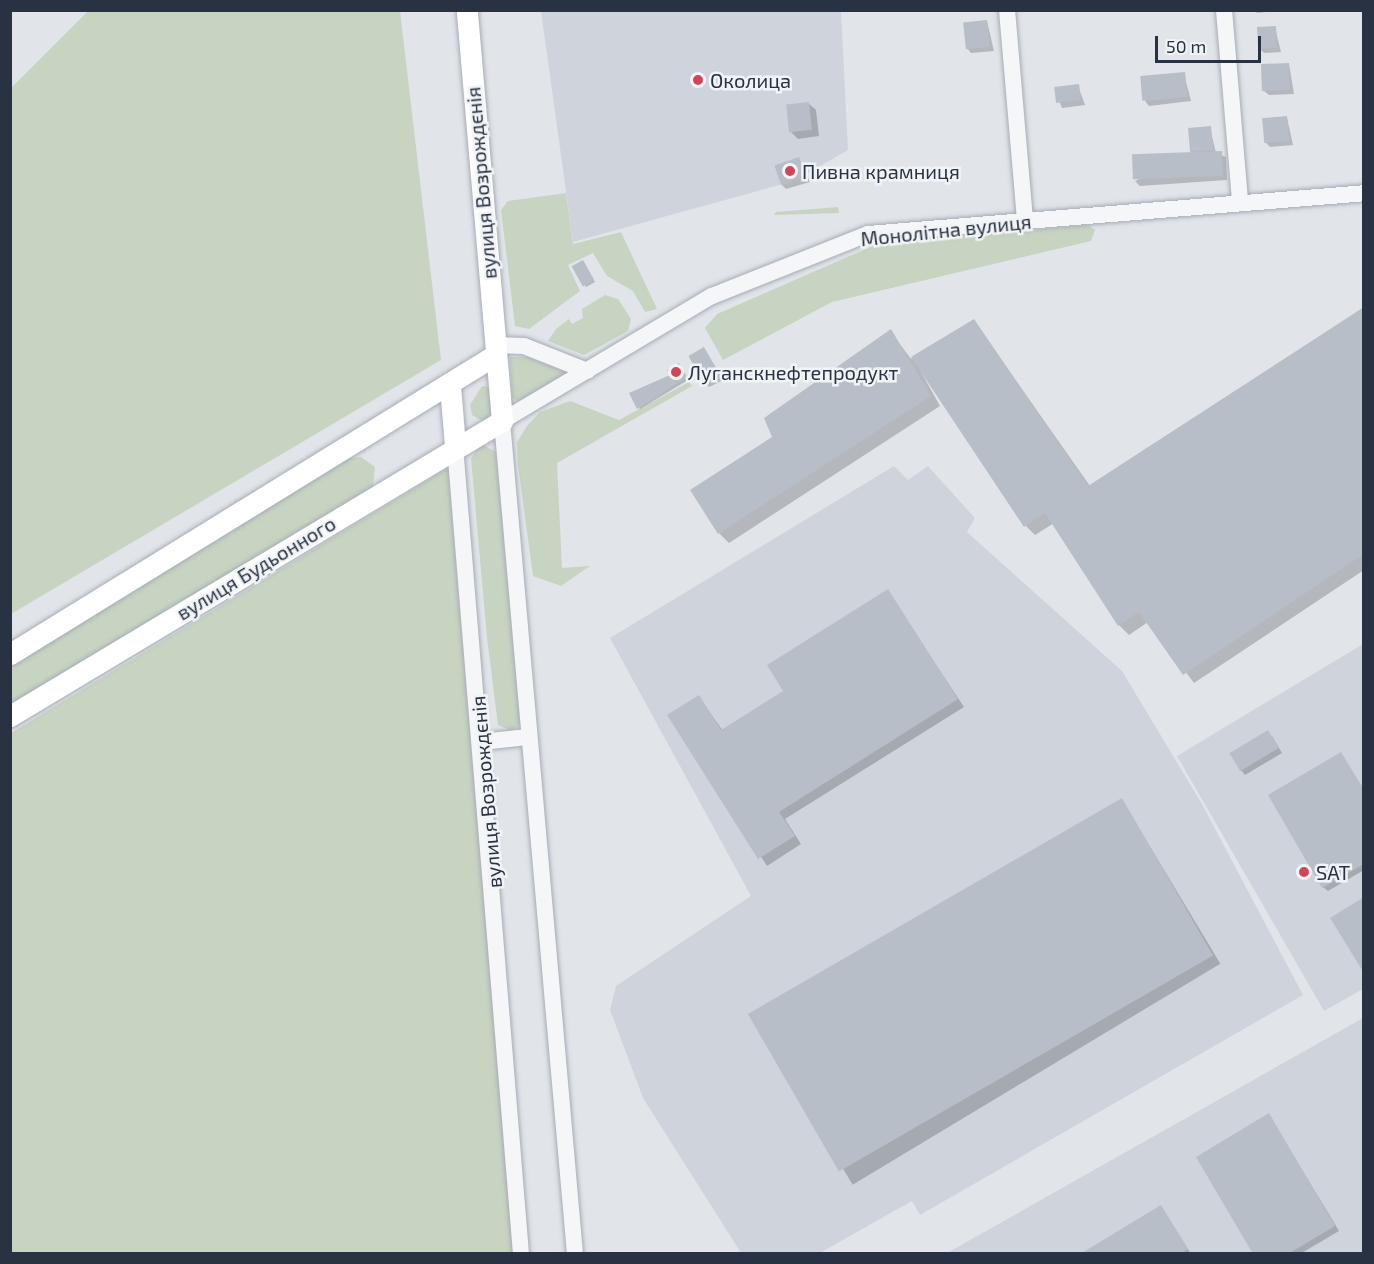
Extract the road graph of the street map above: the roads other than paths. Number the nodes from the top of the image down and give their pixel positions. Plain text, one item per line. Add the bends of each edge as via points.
1 (467, 10) edge
2 (1007, 10) edge
3 (1224, 10) edge
4 (1364, 193) edge
5 (1240, 202) junction
6 (1025, 222) junction
7 (495, 350) junction
8 (587, 371) junction
9 (450, 386) junction
10 (502, 421) junction
11 (455, 446) junction
12 (10, 654) edge
13 (10, 716) edge
14 (528, 737) junction
15 (481, 742) junction
16 (521, 1254) edge
17 (575, 1254) edge

1 - 7 main road, вулиця Возрождєнія
2 - 6 street
3 - 5 street
4 - 5 street, Монолітна вулиця
5 - 6 street, Монолітна вулиця
6 - 8 street, Монолітна вулиця via 850,239 712,296
7 - 8 street via 524,346
7 - 9 main road
7 - 10 main road, вулиця Возрождєнія
8 - 10 street, Монолітна вулиця
9 - 11 main road, вулиця Возрождєнія
9 - 12 main road
10 - 11 main road, вулиця Будьонного
10 - 14 street, вулиця Возрождєнія
11 - 13 main road, вулиця Будьонного
11 - 15 street, вулиця Возрождєнія
14 - 15 street
14 - 17 street, вулиця Возрождєнія
15 - 16 street, вулиця Возрождєнія

